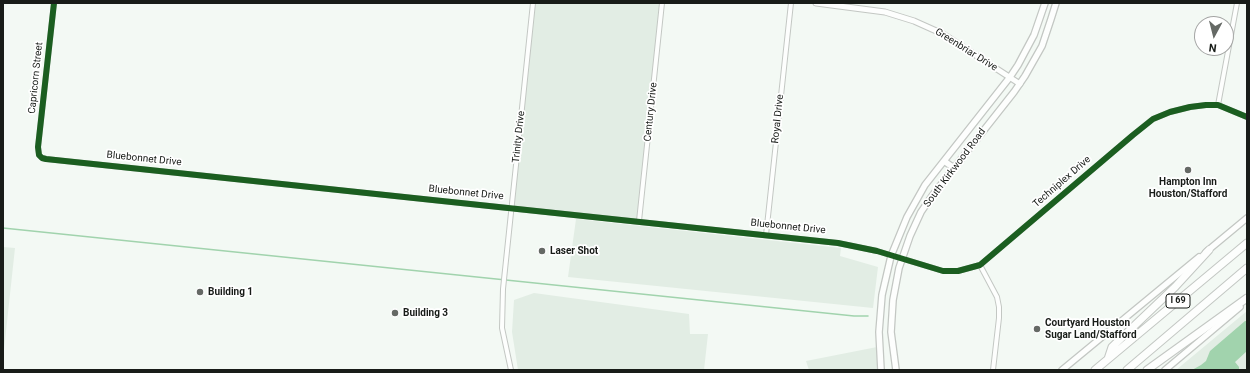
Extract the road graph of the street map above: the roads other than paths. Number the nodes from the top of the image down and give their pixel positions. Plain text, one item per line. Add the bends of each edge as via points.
1 (54, 3) edge
2 (533, 3) edge
3 (662, 3) edge
4 (790, 3) edge
5 (816, 3) edge
6 (1238, 3) edge
7 (1045, 4) edge
8 (1055, 5) edge
9 (1010, 77) junction
10 (1020, 84) junction
11 (1218, 105) junction
12 (1247, 117) edge
13 (39, 155) joint
14 (944, 161) junction
15 (954, 168) junction
16 (913, 206) junction
17 (511, 208) junction
18 (922, 211) junction
19 (1247, 218) edge
20 (639, 221) junction
21 (766, 235) junction
22 (1247, 243) edge
23 (1209, 250) junction
24 (891, 256) junction
25 (902, 259) junction
26 (980, 264) junction
27 (1247, 268) edge
28 (1247, 299) edge
29 (1108, 359) junction
30 (511, 370) edge
31 (881, 370) edge
32 (896, 370) edge
33 (993, 370) edge
34 (1062, 370) edge
35 (1095, 370) edge
36 (1126, 370) edge
37 (1147, 370) edge
38 (1166, 370) edge

1 - 13 street, Capricorn Street
2 - 17 street, Trinity Drive
3 - 20 street, Century Drive
4 - 21 street, Royal Drive
5 - 9 street, Greenbriar Drive via 885,12 914,21 943,34
6 - 11 street
7 - 8 main road
7 - 9 main road, South Kirkwood Road via 1034,35
8 - 10 main road, South Kirkwood Road via 1042,46
9 - 10 street, Greenbriar Drive
9 - 14 main road, South Kirkwood Road
10 - 15 main road, South Kirkwood Road
11 - 12 street, Techniplex Drive
11 - 26 street, Techniplex Drive via 1190,107 1154,119
13 - 17 street, Bluebonnet Drive via 46,159
14 - 15 main road
14 - 16 main road, South Kirkwood Road via 925,185
15 - 18 main road, South Kirkwood Road
16 - 18 main road
16 - 24 main road, South Kirkwood Road
17 - 20 street, Bluebonnet Drive
17 - 30 street, Trinity Drive via 502,328
18 - 25 main road, South Kirkwood Road
19 - 23 main road
20 - 21 street, Bluebonnet Drive
21 - 24 street, Bluebonnet Drive via 838,243
22 - 29 highway, I 69
23 - 29 highway via 1175,287 1112,347
23 - 34 main road
24 - 25 street, Techniplex Drive
24 - 31 main road, South Kirkwood Road via 879,316
25 - 26 street, Techniplex Drive via 951,272
25 - 32 main road, South Kirkwood Road via 891,314
26 - 33 street via 997,297 999,307
27 - 36 highway, I 69
28 - 37 highway
28 - 38 main road
29 - 35 highway, I 69

